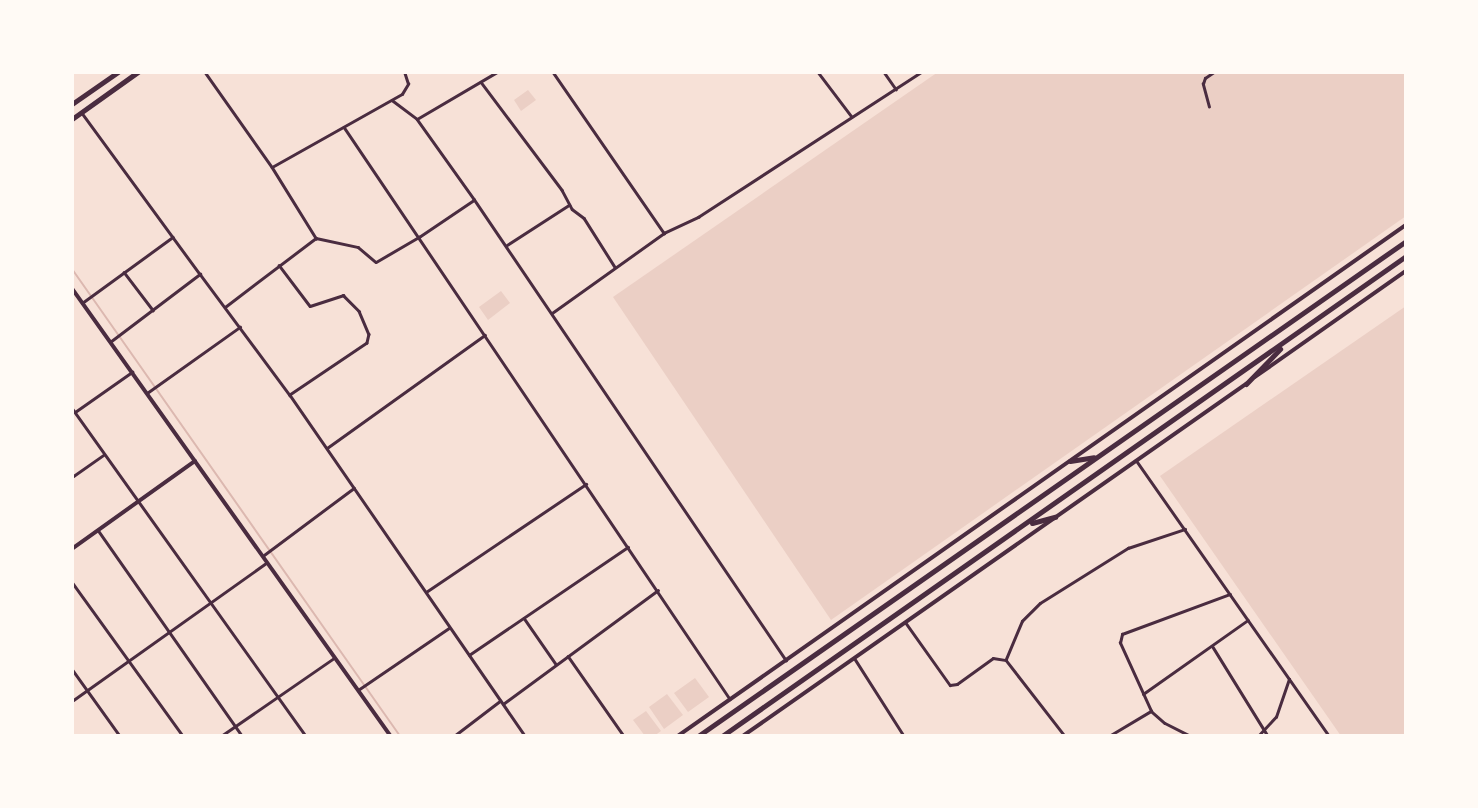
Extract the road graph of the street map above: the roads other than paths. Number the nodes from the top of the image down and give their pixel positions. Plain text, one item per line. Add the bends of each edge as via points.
1 (116, 72) edge
2 (138, 72) edge
3 (205, 72) edge
4 (404, 72) edge
5 (497, 72) edge
6 (553, 72) edge
7 (818, 72) edge
8 (884, 72) edge
9 (921, 72) edge
10 (1214, 72) edge
11 (481, 82) junction
12 (896, 89) junction
13 (392, 100) junction
14 (72, 104) edge
15 (1209, 107) dead end
16 (81, 112) junction
17 (852, 118) junction
18 (72, 119) edge
19 (417, 119) junction
20 (344, 127) junction
21 (272, 167) junction
22 (474, 199) junction
23 (569, 205) junction
24 (1406, 225) edge
25 (664, 233) junction
26 (173, 237) junction
27 (419, 237) junction
28 (316, 238) junction
29 (1406, 241) edge
30 (506, 245) junction
31 (1406, 256) edge
32 (279, 265) junction
33 (615, 267) junction
34 (1406, 271) edge
35 (124, 272) junction
36 (200, 274) junction
37 (72, 288) edge
38 (82, 303) junction
39 (225, 307) junction
40 (153, 310) junction
41 (552, 313) junction
42 (240, 327) junction
43 (485, 335) junction
44 (1289, 339) junction
45 (110, 342) junction
46 (132, 372) junction
47 (1245, 384) junction
48 (147, 393) junction
49 (290, 395) junction
50 (72, 408) edge
51 (75, 412) junction
52 (327, 448) junction
53 (104, 454) junction
54 (1097, 456) junction
55 (1136, 460) junction
56 (195, 461) junction
57 (1070, 461) junction
58 (72, 477) edge
59 (586, 484) junction
60 (354, 488) junction
61 (139, 501) junction
62 (1055, 517) junction
63 (1026, 525) junction
64 (1185, 529) junction
65 (98, 530) junction
66 (628, 547) junction
67 (72, 549) edge
68 (263, 556) junction
69 (268, 563) junction
70 (72, 582) edge
71 (658, 590) junction
72 (426, 592) junction
73 (903, 592) junction
74 (1230, 594) junction
75 (919, 599) junction
76 (210, 602) junction
77 (888, 602) junction
78 (898, 613) junction
79 (524, 618) junction
80 (1248, 620) junction
81 (906, 623) junction
82 (450, 628) junction
83 (170, 632) junction
84 (1213, 646) junction
85 (469, 655) junction
86 (568, 656) junction
87 (334, 657) junction
88 (855, 659) junction
89 (786, 660) junction
90 (1006, 660) junction
91 (129, 663) junction
92 (556, 664) junction
93 (72, 669) edge
94 (1289, 679) junction
95 (754, 685) junction
96 (86, 690) junction
97 (358, 690) junction
98 (761, 691) junction
99 (1143, 694) junction
100 (277, 697) junction
101 (730, 699) junction
102 (72, 701) edge
103 (502, 703) junction
104 (1151, 710) junction
105 (235, 726) junction
106 (1265, 730) junction
107 (120, 736) edge
108 (183, 736) edge
109 (221, 736) edge
110 (242, 736) edge
111 (306, 736) edge
112 (391, 736) edge
113 (454, 736) edge
114 (525, 736) edge
115 (624, 736) edge
116 (678, 736) edge
117 (698, 736) edge
118 (722, 736) edge
119 (743, 736) edge
120 (904, 736) edge
121 (1065, 736) edge
122 (1109, 736) edge
123 (1190, 736) edge
124 (1258, 736) edge
125 (1268, 736) edge
126 (1329, 736) edge

1 - 14 main road
2 - 16 main road
3 - 21 street
4 - 13 street via 408,84
5 - 11 street
6 - 25 street
7 - 17 street
8 - 12 street
9 - 12 street
10 - 15 street via 1203,84
11 - 19 street
11 - 23 street
12 - 17 street
13 - 19 street
13 - 20 street
16 - 18 main road
16 - 26 street
17 - 25 street via 698,217
19 - 22 street
20 - 21 street
20 - 27 street
21 - 28 street
22 - 27 street
22 - 30 street
23 - 30 street
23 - 33 street via 584,218
24 - 57 street
25 - 33 street
26 - 35 street
26 - 36 street
27 - 28 street via 376,262 358,247
27 - 43 street
28 - 32 street
29 - 54 highway
30 - 41 street
31 - 44 highway
32 - 39 street
32 - 49 street via 310,306 343,295 359,311 369,334 367,343
33 - 41 street
34 - 47 street
35 - 38 street
35 - 40 street
36 - 39 street
36 - 40 street
37 - 38 street
38 - 45 street
39 - 42 street
40 - 45 street
41 - 89 street
42 - 48 street
42 - 49 street
43 - 52 street
43 - 59 street
44 - 47 highway
44 - 63 highway
45 - 46 street
46 - 48 street
46 - 51 street
47 - 55 street
48 - 56 street
49 - 52 street
50 - 51 street
51 - 53 street
52 - 60 street
53 - 58 street
53 - 61 street
54 - 57 highway
54 - 73 highway
55 - 62 street
55 - 64 street
56 - 61 street
56 - 68 street
57 - 89 street
59 - 66 street
59 - 72 street
60 - 68 street
60 - 72 street
61 - 65 street
61 - 76 street
62 - 63 highway
62 - 81 street
63 - 75 highway
64 - 74 street
64 - 90 street via 1128,548 1040,603 1022,621
65 - 67 street
65 - 83 street
66 - 71 street
66 - 79 street
68 - 69 street
69 - 76 street
69 - 87 street
70 - 91 street
71 - 86 street
71 - 101 street
72 - 82 street
73 - 75 highway
73 - 77 highway
74 - 80 street
74 - 99 street via 1122,634 1120,643
75 - 78 highway
76 - 83 street
76 - 100 street
77 - 78 highway
77 - 98 highway
78 - 118 highway
79 - 85 street
79 - 92 street
80 - 84 street
80 - 94 street
81 - 88 street
81 - 90 street via 950,685 993,659
82 - 85 street
82 - 97 street
83 - 91 street
83 - 105 street
84 - 99 street
84 - 106 street
85 - 103 street
86 - 92 street
86 - 115 street
87 - 97 street
87 - 100 street
88 - 119 street
88 - 120 street
89 - 95 street
90 - 121 street
91 - 96 street
91 - 108 street
92 - 103 street
93 - 96 street
94 - 106 street via 1276,717
94 - 126 street
95 - 98 highway
95 - 101 street
96 - 102 street
96 - 107 street
97 - 112 street
98 - 117 highway
99 - 104 street
100 - 105 street
100 - 111 street
101 - 116 street
103 - 113 street
103 - 114 street
104 - 122 street
104 - 123 street
105 - 109 street
105 - 110 street
106 - 124 street
106 - 125 street

